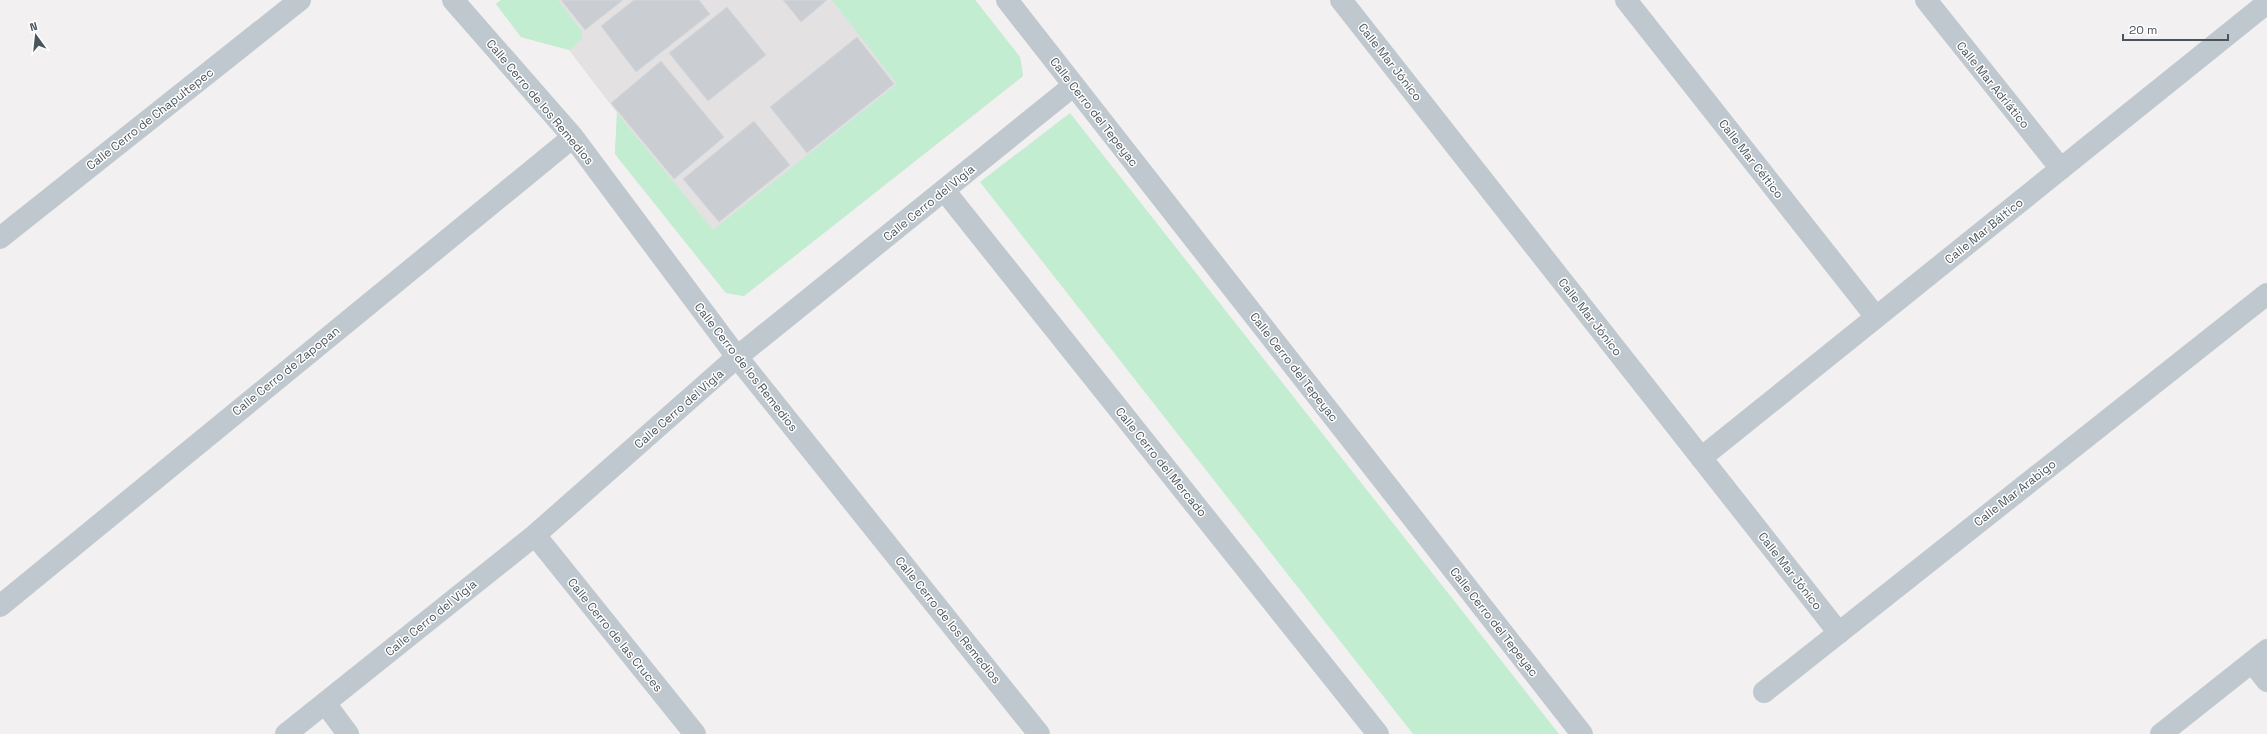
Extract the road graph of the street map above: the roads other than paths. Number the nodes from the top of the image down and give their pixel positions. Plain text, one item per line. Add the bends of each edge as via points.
1 (300, 0) edge
2 (453, 0) edge
3 (1007, 0) edge
4 (1341, 0) edge
5 (1626, 0) edge
6 (1926, 0) edge
7 (2267, 3) edge
8 (1073, 86) junction
9 (573, 137) junction
10 (2061, 169) junction
11 (944, 190) junction
12 (0, 238) edge
13 (2267, 294) edge
14 (1876, 317) junction
15 (737, 357) junction
16 (1701, 458) junction
17 (535, 535) junction
18 (0, 606) edge
19 (1838, 633) junction
20 (2259, 656) edge
21 (2267, 681) edge
22 (1764, 692) dead end
23 (325, 703) junction
24 (286, 734) edge
25 (348, 734) edge
26 (695, 734) edge
27 (1039, 734) edge
28 (1378, 734) edge
29 (1582, 734) edge
30 (2161, 734) edge

1 - 12 street, Calle Cerro de Chapultepec
2 - 9 street, Calle Cerro de los Remedios
3 - 8 street, Calle Cerro del Tepeyac
4 - 16 street, Calle Mar Jónico
5 - 14 street, Calle Mar Céltico
6 - 10 street, Calle Mar Adriático
7 - 10 street, Calle Mar Báltico
8 - 11 street, Calle Cerro del Vigía
8 - 29 street, Calle Cerro del Tepeyac
9 - 15 street, Calle Cerro de los Remedios
9 - 18 street, Calle Cerro de Zapopan
10 - 14 street, Calle Mar Báltico
11 - 15 street, Calle Cerro del Vigía
11 - 28 street, Calle Cerro del Mercado
13 - 19 street, Calle Mar Arabigo
14 - 16 street, Calle Mar Báltico
15 - 17 street, Calle Cerro del Vigía
15 - 27 street, Calle Cerro de los Remedios
16 - 19 street, Calle Mar Jónico
17 - 23 street, Calle Cerro del Vigía
17 - 26 street, Calle Cerro de las Cruces
19 - 22 street, Calle Mar Arabigo
20 - 21 street
20 - 30 street
23 - 24 street, Calle Cerro del Vigía
23 - 25 street

